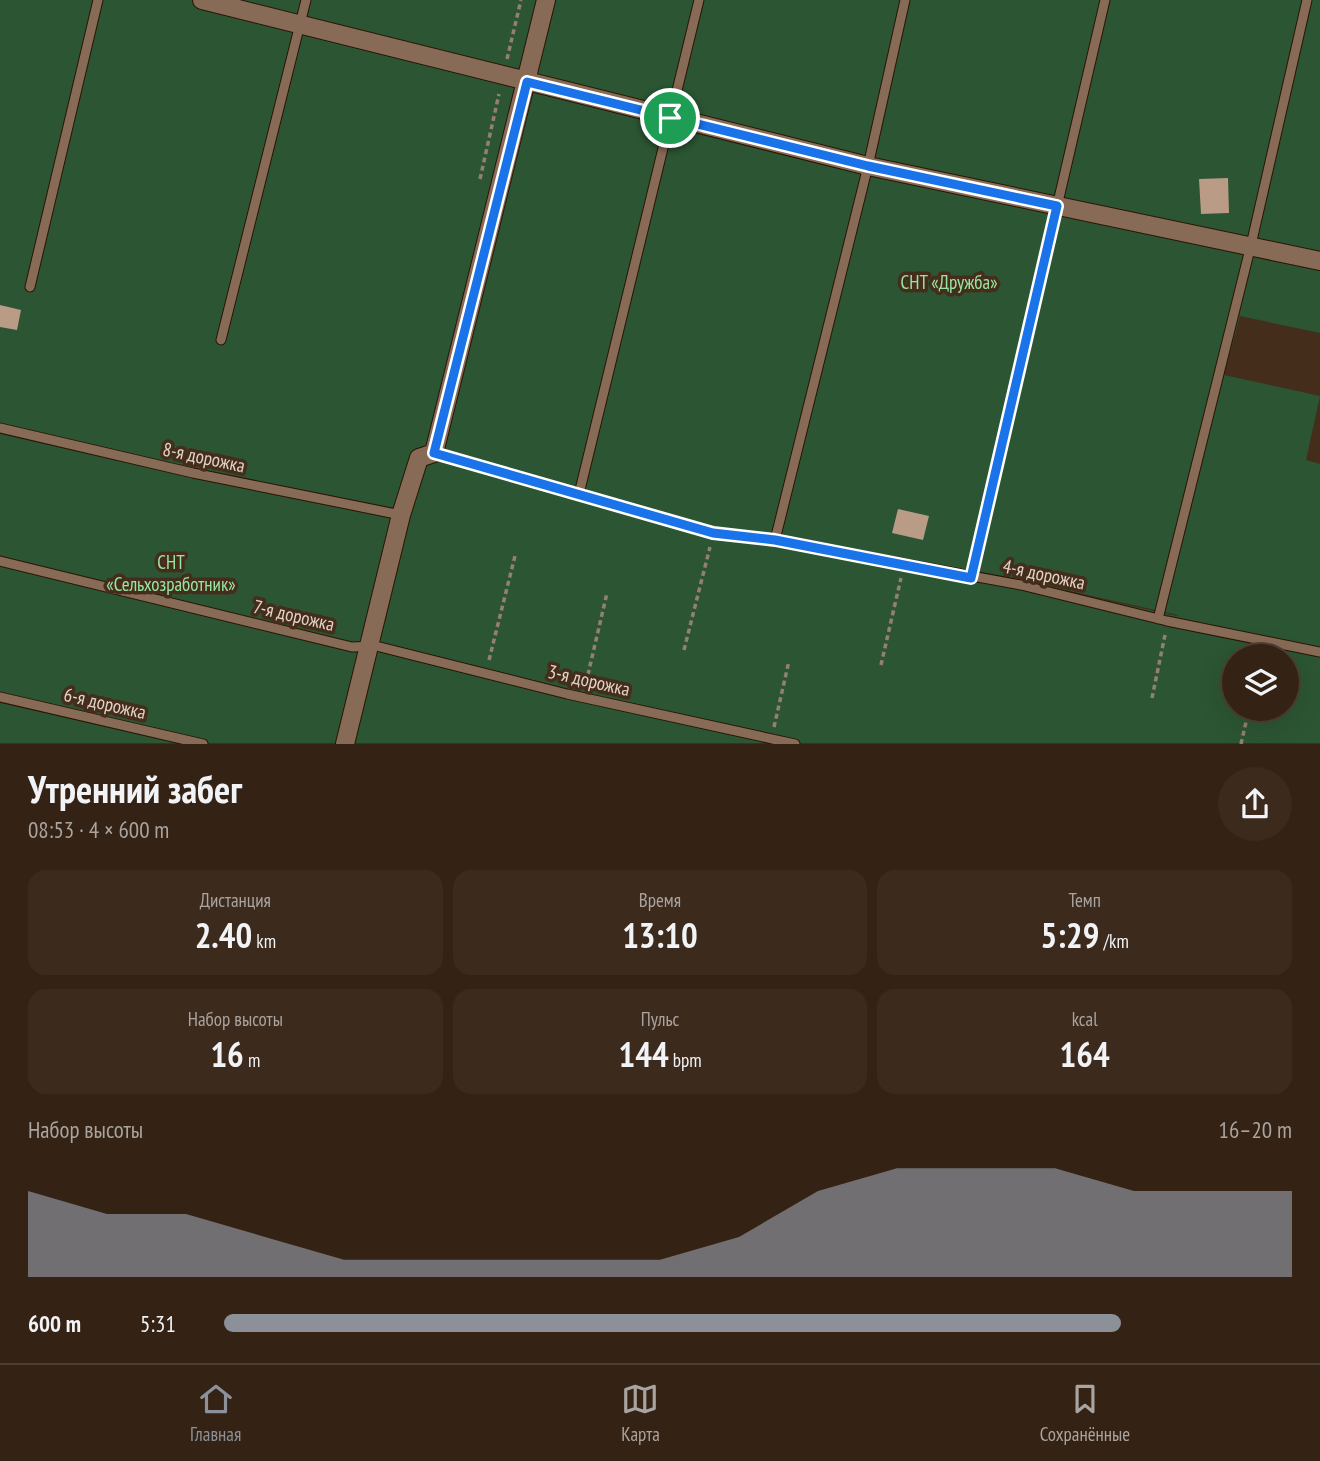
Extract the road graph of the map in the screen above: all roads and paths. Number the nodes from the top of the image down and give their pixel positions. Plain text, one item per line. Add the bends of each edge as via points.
1 (98, 0) edge
2 (202, 0) edge
3 (306, 0) edge
4 (546, 0) edge
5 (699, 0) edge
6 (905, 0) edge
7 (1105, 0) edge
8 (1307, 0) edge
9 (299, 24) junction
10 (527, 82) junction
11 (670, 118) junction
12 (868, 166) junction
13 (1057, 206) junction
14 (1251, 245) junction
15 (1320, 261) edge
16 (30, 287) dead end
17 (221, 341) dead end
18 (0, 428) edge
19 (434, 453) junction
20 (579, 494) junction
21 (401, 515) junction
22 (713, 533) junction
23 (775, 540) junction
24 (515, 556) dead end
25 (0, 561) edge
26 (904, 564) junction
27 (971, 578) junction
28 (607, 593) dead end
29 (1162, 620) junction
30 (372, 646) junction
31 (684, 650) dead end
32 (1320, 652) edge
33 (789, 660) dead end
34 (881, 665) dead end
35 (486, 672) junction
36 (0, 697) edge
37 (582, 697) junction
38 (1152, 698) dead end
39 (1246, 721) edge
40 (771, 739) junction
41 (203, 744) edge
42 (345, 744) edge
43 (795, 744) edge
44 (1241, 744) edge

1 - 16 lane
2 - 9 street
3 - 9 lane
4 - 10 street
5 - 11 lane
6 - 12 lane
7 - 13 lane
8 - 14 lane
9 - 10 street
9 - 17 lane
10 - 11 street
10 - 19 street
11 - 12 street
11 - 20 lane
12 - 13 street
12 - 23 lane
13 - 14 street
13 - 27 lane
14 - 15 street
14 - 29 lane
18 - 21 lane, 8-я дорожка
19 - 20 lane, 4-я дорожка
19 - 21 street via 419,458
20 - 22 lane, 4-я дорожка
21 - 30 street
22 - 23 lane, 4-я дорожка
22 - 31 path
23 - 26 lane, 4-я дорожка
24 - 35 path
25 - 30 lane, 7-я дорожка via 352,647
26 - 27 lane, 4-я дорожка
26 - 34 path
27 - 29 lane, 4-я дорожка via 1021,585
28 - 37 path
29 - 32 lane, 4-я дорожка
29 - 38 path
30 - 35 lane, 3-я дорожка
30 - 42 street
33 - 40 path
35 - 37 lane, 3-я дорожка
36 - 41 lane, 6-я дорожка
37 - 40 lane, 3-я дорожка
39 - 44 path
40 - 43 lane, 3-я дорожка

